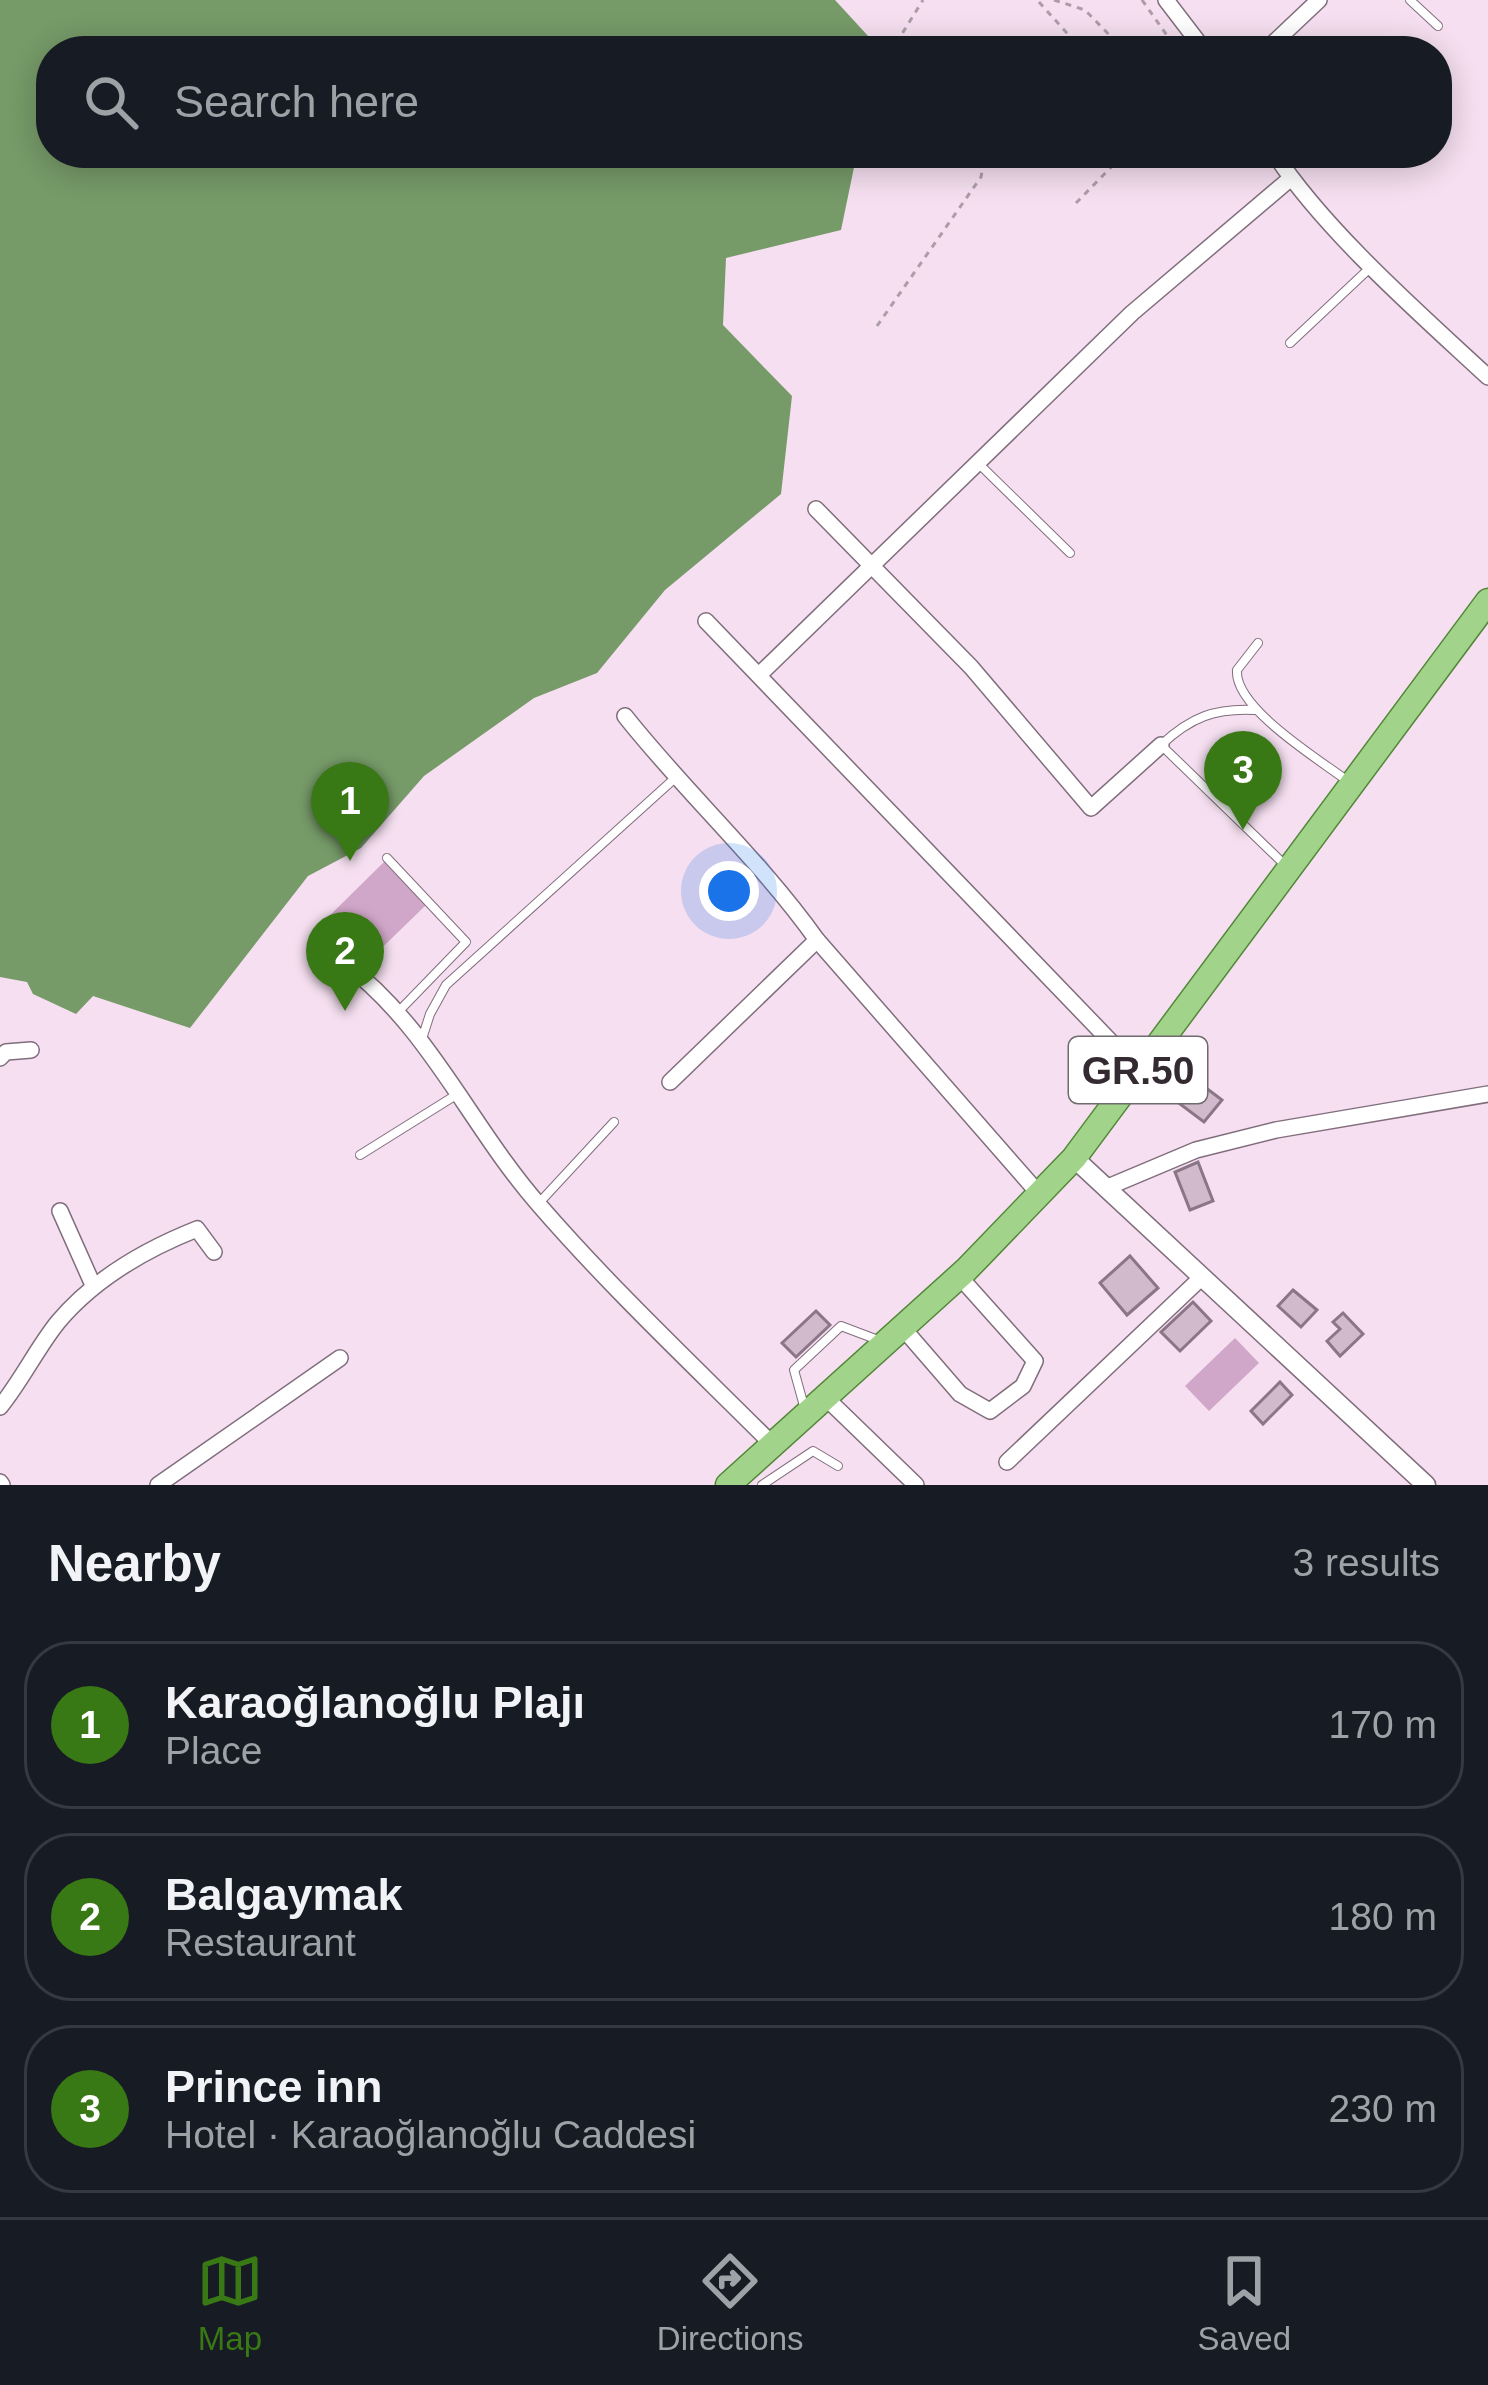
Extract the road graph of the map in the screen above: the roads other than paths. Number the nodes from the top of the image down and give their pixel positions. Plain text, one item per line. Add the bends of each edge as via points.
1 (1166, 0) edge
2 (1319, 0) edge
3 (1410, 0) edge
4 (1438, 26) dead end
5 (1193, 36) edge
6 (1281, 36) edge
7 (1284, 168) edge
8 (1291, 178) junction
9 (1373, 265) junction
10 (1290, 343) dead end
11 (1488, 377) edge
12 (976, 462) junction
13 (816, 509) dead end
14 (1070, 553) dead end
15 (873, 563) junction
16 (1488, 601) edge
17 (706, 620) dead end
18 (1258, 643) dead end
19 (759, 675) junction
20 (1255, 710) junction
21 (625, 716) dead end
22 (1161, 745) junction
23 (674, 778) junction
24 (1350, 783) junction
25 (387, 858) dead end
26 (1288, 868) junction
27 (817, 940) junction
28 (344, 964) dead end
29 (399, 1011) junction
30 (421, 1040) junction
31 (31, 1050) dead end
32 (0, 1058) edge
33 (1138, 1070) junction
34 (670, 1082) dead end
35 (1488, 1094) edge
36 (456, 1095) junction
37 (614, 1122) dead end
38 (360, 1155) dead end
39 (1074, 1158) junction
40 (1108, 1187) junction
41 (1040, 1195) junction
42 (538, 1204) junction
43 (60, 1211) dead end
44 (214, 1252) dead end
45 (959, 1276) junction
46 (1201, 1278) junction
47 (93, 1285) junction
48 (893, 1335) junction
49 (340, 1358) dead end
50 (815, 1404) junction
51 (0, 1407) edge
52 (772, 1444) junction
53 (1007, 1462) dead end
54 (838, 1466) dead end
55 (759, 1478) edge
56 (158, 1485) edge
57 (728, 1485) edge
58 (916, 1485) edge
59 (1426, 1485) edge

1 - 5 street
2 - 6 street
3 - 4 lane
7 - 8 street
8 - 9 street
8 - 12 street via 1132,313
9 - 10 lane
9 - 11 street
12 - 14 lane
12 - 15 street
13 - 15 street
15 - 19 street
15 - 22 street via 1091,808
16 - 24 main road, GR.50
17 - 19 street
18 - 20 lane via 1236,676
19 - 33 street
20 - 22 lane via 1214,710
20 - 24 lane
21 - 23 street
22 - 26 lane
23 - 27 street
23 - 30 lane via 446,986
24 - 26 main road, GR.50
25 - 29 lane via 466,942
26 - 33 main road, GR.50
27 - 34 street
27 - 41 street
28 - 29 street
29 - 30 street
30 - 36 street
31 - 32 street
33 - 39 main road, GR.50
35 - 40 street via 1276,1130 1196,1150
36 - 38 lane
36 - 42 street
37 - 42 lane
39 - 40 street
39 - 41 main road, GR.50
40 - 46 street
41 - 45 main road, GR.50
42 - 52 street
43 - 47 street
44 - 47 street via 197,1229
45 - 48 main road, GR.50
45 - 48 street via 1035,1361 1023,1386 990,1411
46 - 53 street
46 - 59 street
47 - 51 street
48 - 50 main road, GR.50
48 - 50 lane via 841,1325 794,1370
49 - 56 street
50 - 52 main road, GR.50
50 - 58 street
52 - 55 main road, GR.50
54 - 55 lane via 813,1451
55 - 57 main road, GR.50

